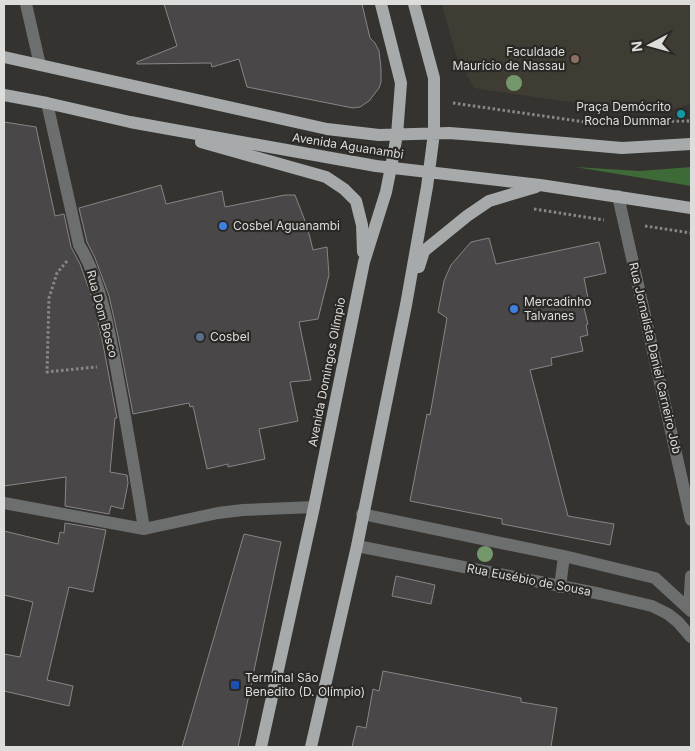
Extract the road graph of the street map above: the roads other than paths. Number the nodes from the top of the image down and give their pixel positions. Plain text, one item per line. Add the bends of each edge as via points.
1 (26, 4) edge
2 (381, 4) edge
3 (414, 4) edge
4 (4, 57) edge
5 (40, 65) junction
6 (4, 95) edge
7 (47, 103) junction
8 (130, 122) junction
9 (434, 134) junction
10 (397, 135) junction
11 (691, 144) edge
12 (391, 168) junction
13 (429, 172) junction
14 (540, 185) junction
15 (618, 196) junction
16 (691, 208) edge
17 (364, 262) junction
18 (406, 305) junction
19 (4, 503) edge
20 (314, 507) junction
21 (362, 514) junction
22 (691, 520) edge
23 (144, 529) junction
24 (357, 546) junction
25 (564, 556) junction
26 (691, 576) edge
27 (560, 587) junction
28 (690, 610) edge
29 (691, 636) edge
30 (261, 747) edge
31 (311, 747) edge

1 - 5 street
2 - 10 main road, Avenida Domingos Olímpio via 401,83
3 - 9 main road via 434,78
4 - 5 main road, Avenida Aguanambi
5 - 10 main road, Avenida Aguanambi via 327,130
6 - 7 main road, Avenida Aguanambi
7 - 8 main road, Avenida Aguanambi
7 - 23 street, Rua Dom Bosco via 79,245 87,258 100,297
8 - 12 main road, Avenida Aguanambi
8 - 17 main road via 326,177 356,201 362,225
9 - 10 main road, Avenida Aguanambi
9 - 11 main road, Avenida Aguanambi via 622,148
9 - 13 main road
10 - 12 main road, Avenida Domingos Olímpio
12 - 13 main road, Avenida Aguanambi
12 - 17 main road, Avenida Domingos Olímpio
13 - 14 main road, Avenida Aguanambi
13 - 18 main road
14 - 15 main road, Avenida Aguanambi
14 - 18 main road via 489,201 424,251
15 - 16 main road, Avenida Aguanambi
15 - 22 street, Rua Jornalista Daniel Carneiro Job
17 - 20 main road, Avenida Domingos Olímpio
18 - 21 main road
19 - 23 street
20 - 23 street via 218,513
20 - 30 main road, Avenida Domingos Olímpio
21 - 24 main road
21 - 25 street
24 - 27 street, Rua Eusébio de Sousa
24 - 31 main road
25 - 27 street
25 - 28 street via 656,578
26 - 28 street
27 - 29 street, Rua Eusébio de Sousa via 652,606 668,614

